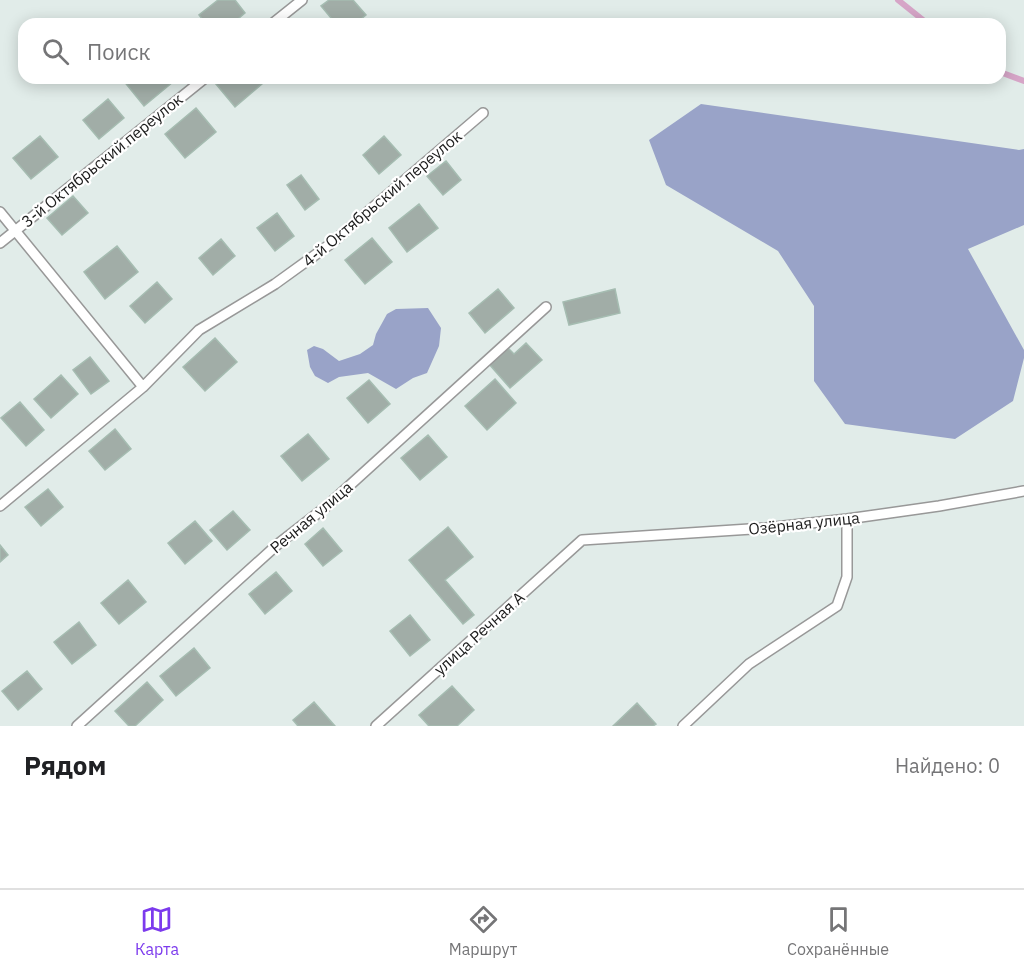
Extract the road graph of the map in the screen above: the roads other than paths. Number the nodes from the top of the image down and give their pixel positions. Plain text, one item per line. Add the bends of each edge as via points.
1 (302, 0) edge
2 (280, 18) edge
3 (198, 84) edge
4 (483, 112) dead end
5 (0, 212) edge
6 (15, 230) junction
7 (0, 243) edge
8 (546, 307) dead end
9 (143, 387) junction
10 (1024, 491) edge
11 (0, 506) edge
12 (847, 519) junction
13 (582, 540) joint
14 (76, 726) edge
15 (376, 726) edge
16 (683, 726) edge

1 - 2 lane
3 - 6 lane, 3-й Октябрьский переулок
4 - 9 lane, 4-й Октябрьский переулок via 329,245 275,284 199,330
5 - 6 lane
6 - 7 lane, 3-й Октябрьский переулок
6 - 9 lane
8 - 14 lane, Речная улица
9 - 11 lane, 4-й Октябрьский переулок
10 - 12 lane, Озёрная улица
12 - 13 lane, Озёрная улица
12 - 16 lane via 847,577 837,606 750,664
13 - 15 lane, улица Речная А

